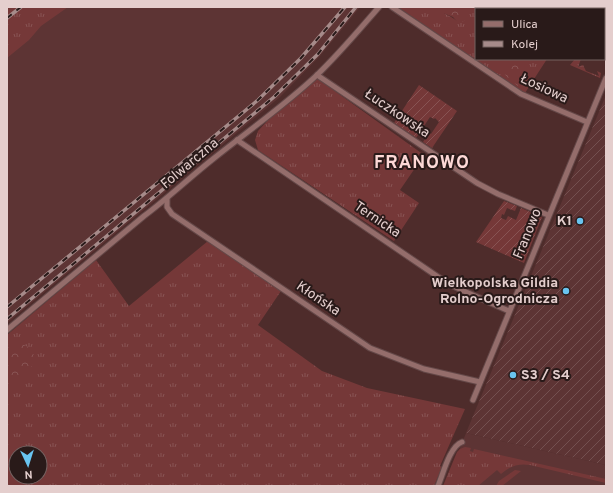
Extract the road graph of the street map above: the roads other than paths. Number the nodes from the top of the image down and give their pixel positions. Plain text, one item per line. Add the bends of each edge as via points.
1 (379, 7) edge
2 (392, 7) edge
3 (317, 75) junction
4 (606, 78) edge
5 (588, 122) junction
6 (237, 140) junction
7 (167, 198) junction
8 (548, 215) junction
9 (509, 311) junction
10 (7, 330) edge
11 (480, 382) junction
12 (472, 400) dead end
13 (462, 442) dead end
14 (438, 486) edge

1 - 3 street, Folwarczna
2 - 5 street, Łosiowa via 521,94
3 - 6 street, Folwarczna
3 - 8 street, Łuczkowska via 477,183
4 - 5 street, Franowo
5 - 8 street, Franowo
6 - 7 street, Folwarczna
6 - 9 street, Ternicka via 447,283
7 - 10 street, Folwarczna
7 - 11 street, Kłońska via 167,207 172,214 370,348 424,369
8 - 9 street, Franowo
9 - 11 street, Franowo
11 - 12 street, Franowo
13 - 14 street via 453,449

